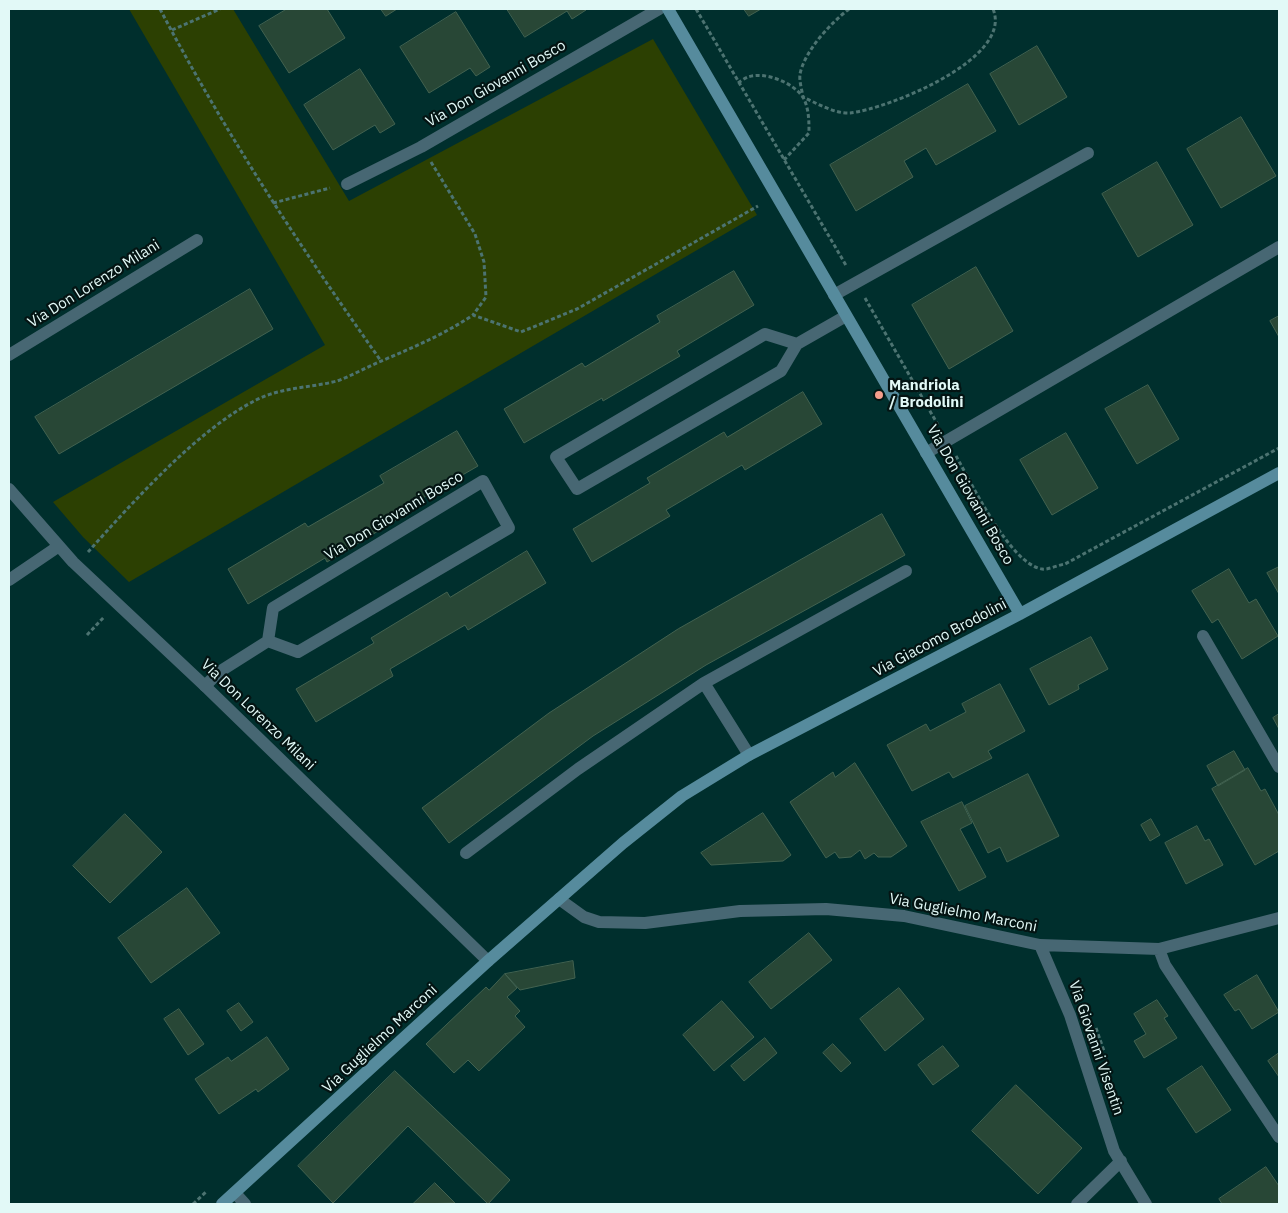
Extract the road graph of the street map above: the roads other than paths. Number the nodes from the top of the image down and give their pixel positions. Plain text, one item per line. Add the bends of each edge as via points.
1 (659, 9) edge
2 (668, 9) edge
3 (1088, 154) dead end
4 (347, 184) road end
5 (197, 240) dead end
6 (1279, 247) edge
7 (834, 295) junction
8 (846, 316) junction
9 (797, 344) junction
10 (9, 355) edge
11 (926, 453) junction
12 (1279, 473) edge
13 (9, 489) edge
14 (59, 546) junction
15 (906, 571) dead end
16 (9, 580) edge
17 (1020, 614) junction
18 (1204, 636) dead end
19 (268, 641) junction
20 (704, 683) junction
21 (206, 686) junction
22 (749, 755) junction
23 (1279, 767) edge
24 (623, 843) joint
25 (466, 853) dead end
26 (559, 899) junction
27 (1279, 918) edge
28 (1040, 945) junction
29 (1159, 949) junction
30 (488, 961) junction
31 (1279, 1137) edge
32 (1120, 1162) junction
33 (235, 1193) junction
34 (222, 1204) edge
35 (245, 1204) edge
36 (1077, 1204) edge
37 (1146, 1204) edge

1 - 4 street, Via Don Giovanni Bosco via 421,147
2 - 7 street, Via Don Giovanni Bosco
3 - 7 street
5 - 10 street, Via Don Lorenzo Milani
6 - 11 street
7 - 8 street, Via Don Giovanni Bosco
8 - 9 street
8 - 11 street, Via Don Giovanni Bosco
9 - 9 street via 765,334 556,457 577,489 781,372
11 - 17 street, Via Don Giovanni Bosco
12 - 17 street, Via Giacomo Brodolini
13 - 14 street, Via Don Lorenzo Milani
14 - 16 street
14 - 21 street, Via Don Lorenzo Milani
15 - 20 street
17 - 22 street, Via Giacomo Brodolini
18 - 23 street
19 - 19 street, Via Don Giovanni Bosco via 298,652 510,528 483,481 273,608
19 - 21 street via 219,672
20 - 22 street
20 - 25 street via 578,769
21 - 30 street, Via Don Lorenzo Milani
22 - 24 street, Via Giacomo Brodolini via 682,796
24 - 26 street, Via Guglielmo Marconi
26 - 28 street, Via Guglielmo Marconi via 584,917 599,922 645,923 740,911 826,909 904,916
26 - 30 street, Via Guglielmo Marconi
27 - 29 street, Via Guglielmo Marconi
28 - 29 street, Via Guglielmo Marconi
28 - 32 street, Via Giovanni Visentin via 1070,1015
29 - 31 street via 1165,965
30 - 33 street, Via Guglielmo Marconi
32 - 36 street
32 - 37 street, Via Giovanni Visentin
33 - 34 street, Via Guglielmo Marconi
33 - 35 street

